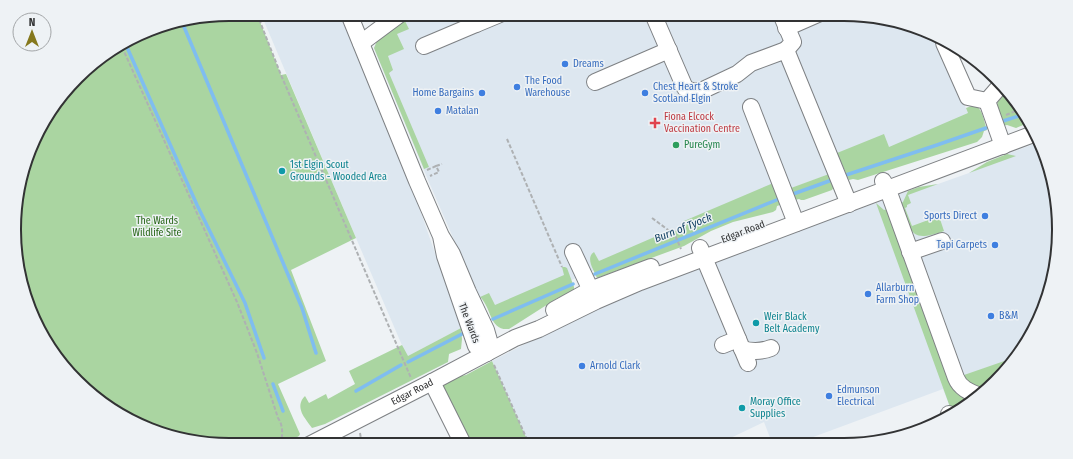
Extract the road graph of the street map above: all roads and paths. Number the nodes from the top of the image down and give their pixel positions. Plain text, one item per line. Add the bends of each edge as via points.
1 (260, 21) edge
2 (352, 21) edge
3 (391, 21) edge
4 (470, 21) edge
5 (656, 21) edge
6 (784, 21) edge
7 (361, 43) junction
8 (424, 46) dead end
9 (946, 48) edge
10 (123, 50) edge
11 (669, 50) junction
12 (786, 50) junction
13 (595, 82) dead end
14 (997, 89) edge
15 (987, 101) junction
16 (751, 107) dead end
17 (1029, 136) edge
18 (507, 139) dead end
19 (1003, 146) junction
20 (442, 164) dead end
21 (436, 166) junction
22 (427, 170) dead end
23 (439, 172) dead end
24 (886, 185) junction
25 (847, 199) junction
26 (652, 218) dead end
27 (794, 218) junction
28 (441, 236) junction
29 (942, 241) dead end
30 (681, 248) dead end
31 (573, 252) dead end
32 (910, 252) junction
33 (702, 253) junction
34 (562, 267) dead end
35 (593, 296) junction
36 (488, 335) junction
37 (511, 340) junction
38 (723, 345) dead end
39 (771, 348) dead end
40 (743, 350) junction
41 (482, 355) junction
42 (432, 382) junction
43 (417, 390) junction
44 (972, 393) edge
45 (282, 438) edge
46 (323, 438) edge
47 (460, 438) edge
48 (526, 438) edge

1 - 43 path
2 - 7 street, The Wards
3 - 7 street
4 - 8 street
5 - 11 street
6 - 12 street via 792,42
7 - 28 street, The Wards
9 - 15 street via 968,97
10 - 45 path via 237,302 282,424
11 - 12 street via 685,88 695,92 737,74 751,63
11 - 13 street
12 - 25 street
14 - 15 street
15 - 19 street
16 - 27 street
17 - 19 street, Edgar Road
18 - 34 path
19 - 24 street, Edgar Road
20 - 21 path
21 - 22 path
21 - 23 path
24 - 25 street, Edgar Road
24 - 32 street
25 - 27 street, Edgar Road
26 - 30 path via 676,235
27 - 33 street, Edgar Road
28 - 36 street, The Wards via 452,254
28 - 41 street, The Wards via 445,256
29 - 32 street
31 - 35 street
32 - 44 street via 958,383
33 - 35 street, Edgar Road via 640,282
33 - 40 street
35 - 37 street, Edgar Road via 539,329
36 - 37 street via 494,339
36 - 41 street, The Wards via 490,344
37 - 41 street, Edgar Road
38 - 40 street
39 - 40 street via 760,351
41 - 42 street, Edgar Road
41 - 48 path
42 - 43 street, Edgar Road
42 - 47 street
43 - 46 street, Edgar Road

